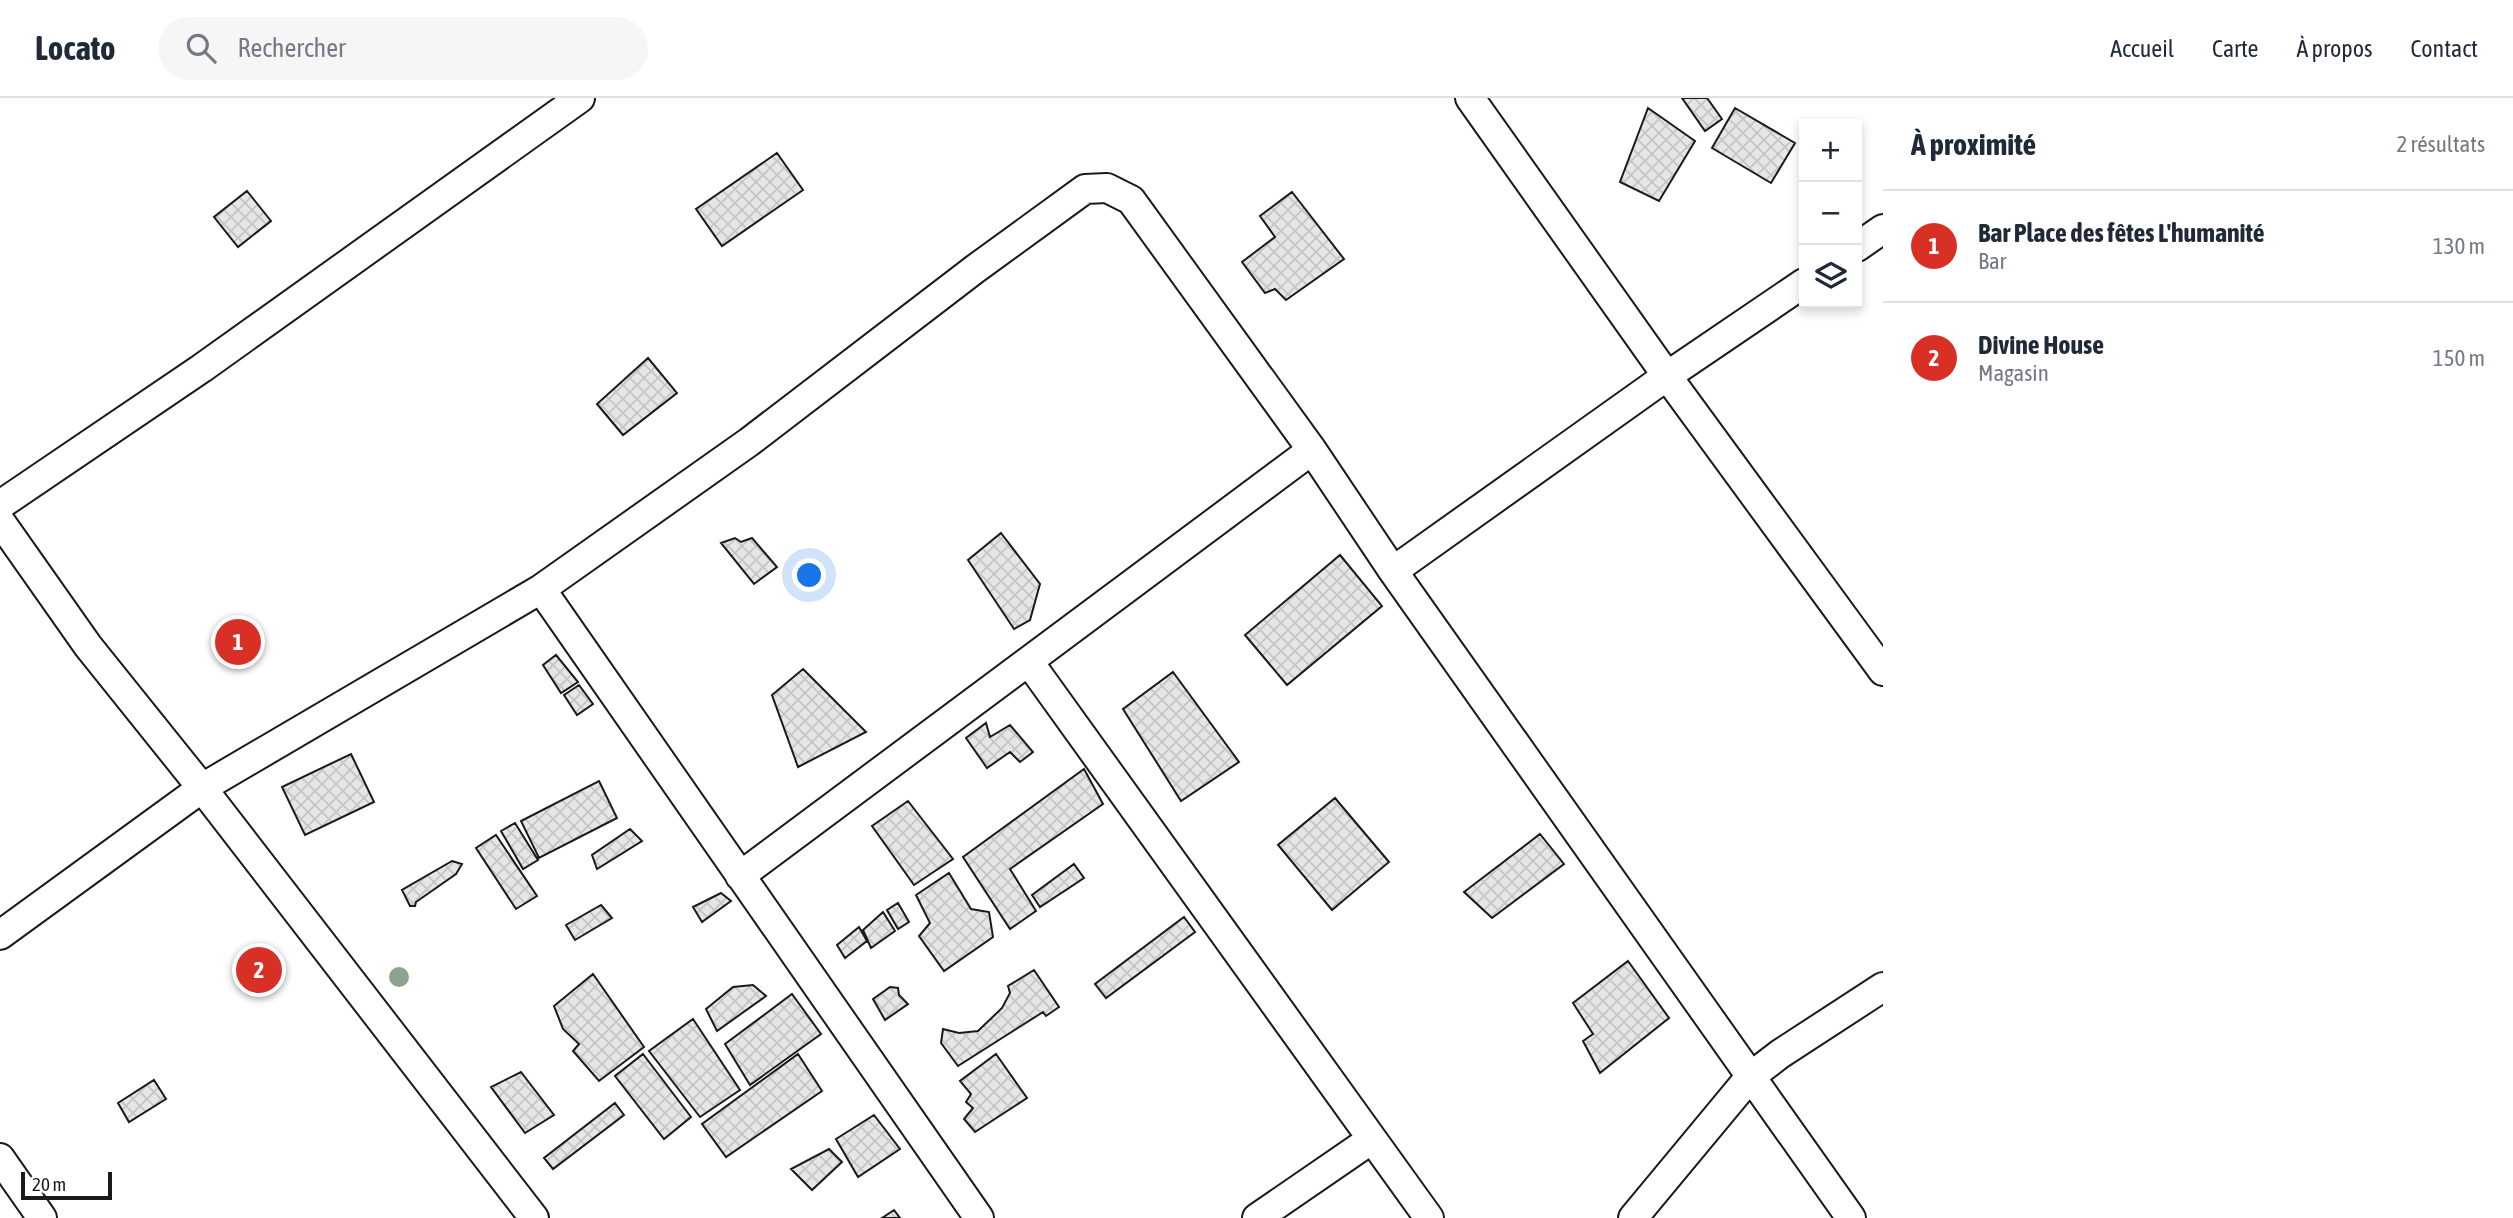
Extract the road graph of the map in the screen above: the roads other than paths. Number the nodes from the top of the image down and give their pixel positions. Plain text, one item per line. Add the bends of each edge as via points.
1 (1470, 98) edge
2 (578, 99) edge
3 (1883, 229) edge
4 (1860, 245) edge
5 (1799, 286) edge
6 (1667, 376) junction
7 (1312, 450) junction
8 (0, 505) edge
9 (0, 521) edge
10 (1393, 571) junction
11 (541, 589) junction
12 (1029, 662) junction
13 (1883, 671) edge
14 (202, 788) junction
15 (740, 876) junction
16 (0, 935) edge
17 (1883, 987) edge
18 (1750, 1077) junction
19 (1372, 1139) junction
20 (0, 1158) edge
21 (42, 1218) edge
22 (534, 1218) edge
23 (979, 1218) edge
24 (1257, 1218) edge
25 (1429, 1218) edge
26 (1633, 1218) edge
27 (1851, 1218) edge

1 - 6 street
2 - 8 street via 202,368
3 - 4 street
5 - 6 street
6 - 10 street
6 - 13 street
7 - 10 street
7 - 11 street via 1131,200 1107,188 1085,189 749,442
7 - 12 street
9 - 14 street via 88,646
10 - 18 street
11 - 14 street
11 - 15 street
12 - 15 street
12 - 19 street
14 - 16 street
14 - 22 street
15 - 23 street
17 - 18 street
18 - 26 street
18 - 27 street
19 - 24 street
19 - 25 street
20 - 21 street

